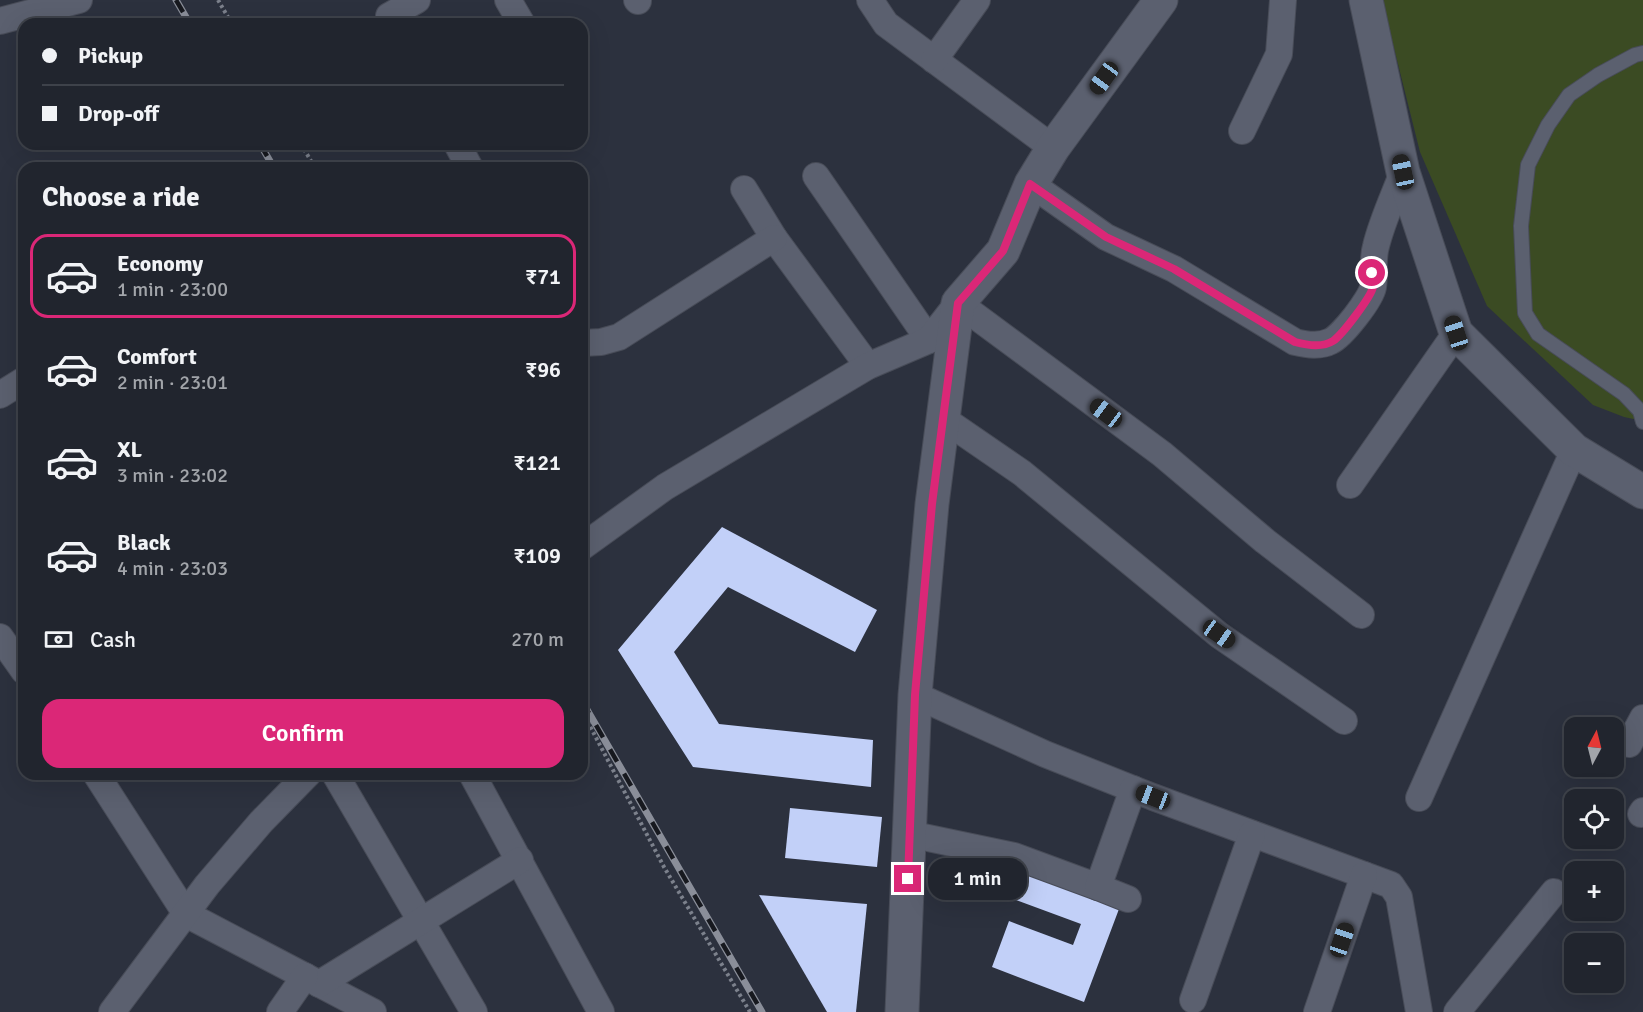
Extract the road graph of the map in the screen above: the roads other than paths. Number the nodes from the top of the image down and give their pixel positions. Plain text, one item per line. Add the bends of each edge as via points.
1 (79, 0) edge
2 (417, 0) edge
3 (508, 0) edge
4 (870, 0) edge
5 (977, 0) edge
6 (1161, 0) edge
7 (1283, 0) edge
8 (1366, 0) edge
9 (387, 13) edge
10 (518, 18) edge
11 (0, 21) edge
12 (1643, 53) edge
13 (934, 60) junction
14 (1242, 131) dead end
15 (1053, 148) junction
16 (1403, 172) junction
17 (816, 176) dead end
18 (1030, 184) junction
19 (744, 189) dead end
20 (774, 238) junction
21 (958, 303) junction
22 (1456, 333) junction
23 (929, 340) junction
24 (588, 343) edge
25 (868, 366) junction
26 (18, 384) edge
27 (0, 395) edge
28 (942, 418) junction
29 (1643, 422) edge
30 (1574, 450) junction
31 (1350, 485) dead end
32 (1643, 492) edge
33 (588, 543) edge
34 (1361, 615) dead end
35 (0, 637) edge
36 (18, 662) edge
37 (915, 695) junction
38 (1643, 718) edge
39 (1344, 721) dead end
40 (1629, 744) dead end
41 (100, 780) edge
42 (302, 780) edge
43 (339, 780) edge
44 (475, 780) edge
45 (1133, 789) junction
46 (1419, 798) dead end
47 (909, 834) junction
48 (1252, 834) junction
49 (520, 860) junction
50 (1364, 875) junction
51 (1098, 887) junction
52 (1554, 892) dead end
53 (1128, 899) dead end
54 (186, 914) junction
55 (421, 921) junction
56 (312, 980) junction
57 (1193, 1000) dead end
58 (112, 1012) edge
59 (280, 1012) edge
60 (373, 1012) edge
61 (474, 1012) edge
62 (601, 1012) edge
63 (902, 1012) edge
64 (1317, 1012) edge
65 (1419, 1012) edge
66 (1457, 1012) edge

1 - 11 street
2 - 9 street
3 - 10 street
4 - 13 street via 886,24
5 - 13 street
6 - 15 street
7 - 14 street via 1279,54
8 - 16 street
12 - 29 lane via 1598,75 1569,95 1548,124 1528,165 1521,226 1525,313 1538,334 1624,394 1640,411
13 - 15 street
15 - 18 street
16 - 18 street via 1375,246 1373,288 1367,302 1334,340 1308,345 1295,342 1174,269 1106,237
16 - 22 street
17 - 23 street
18 - 21 street via 1003,251
19 - 20 street
20 - 24 street via 619,337
20 - 25 street
21 - 23 street
21 - 28 street
21 - 34 street via 1162,454
22 - 30 street
22 - 31 street
23 - 25 street
25 - 33 street via 665,487
26 - 27 street
28 - 37 street
28 - 39 street via 1022,473 1219,634
30 - 32 street
30 - 46 street
35 - 36 street
37 - 45 street
37 - 47 street
38 - 40 street
41 - 54 street
42 - 54 street via 261,822
43 - 55 street
44 - 49 street
45 - 48 street
45 - 51 street
47 - 51 street via 1014,856
47 - 63 street
48 - 50 street
48 - 57 street
49 - 55 street
49 - 62 street
50 - 64 street
50 - 65 street via 1391,885 1399,897
51 - 53 street
52 - 66 street
54 - 56 street
54 - 58 street
55 - 56 street
55 - 61 street
56 - 59 street
56 - 60 street

